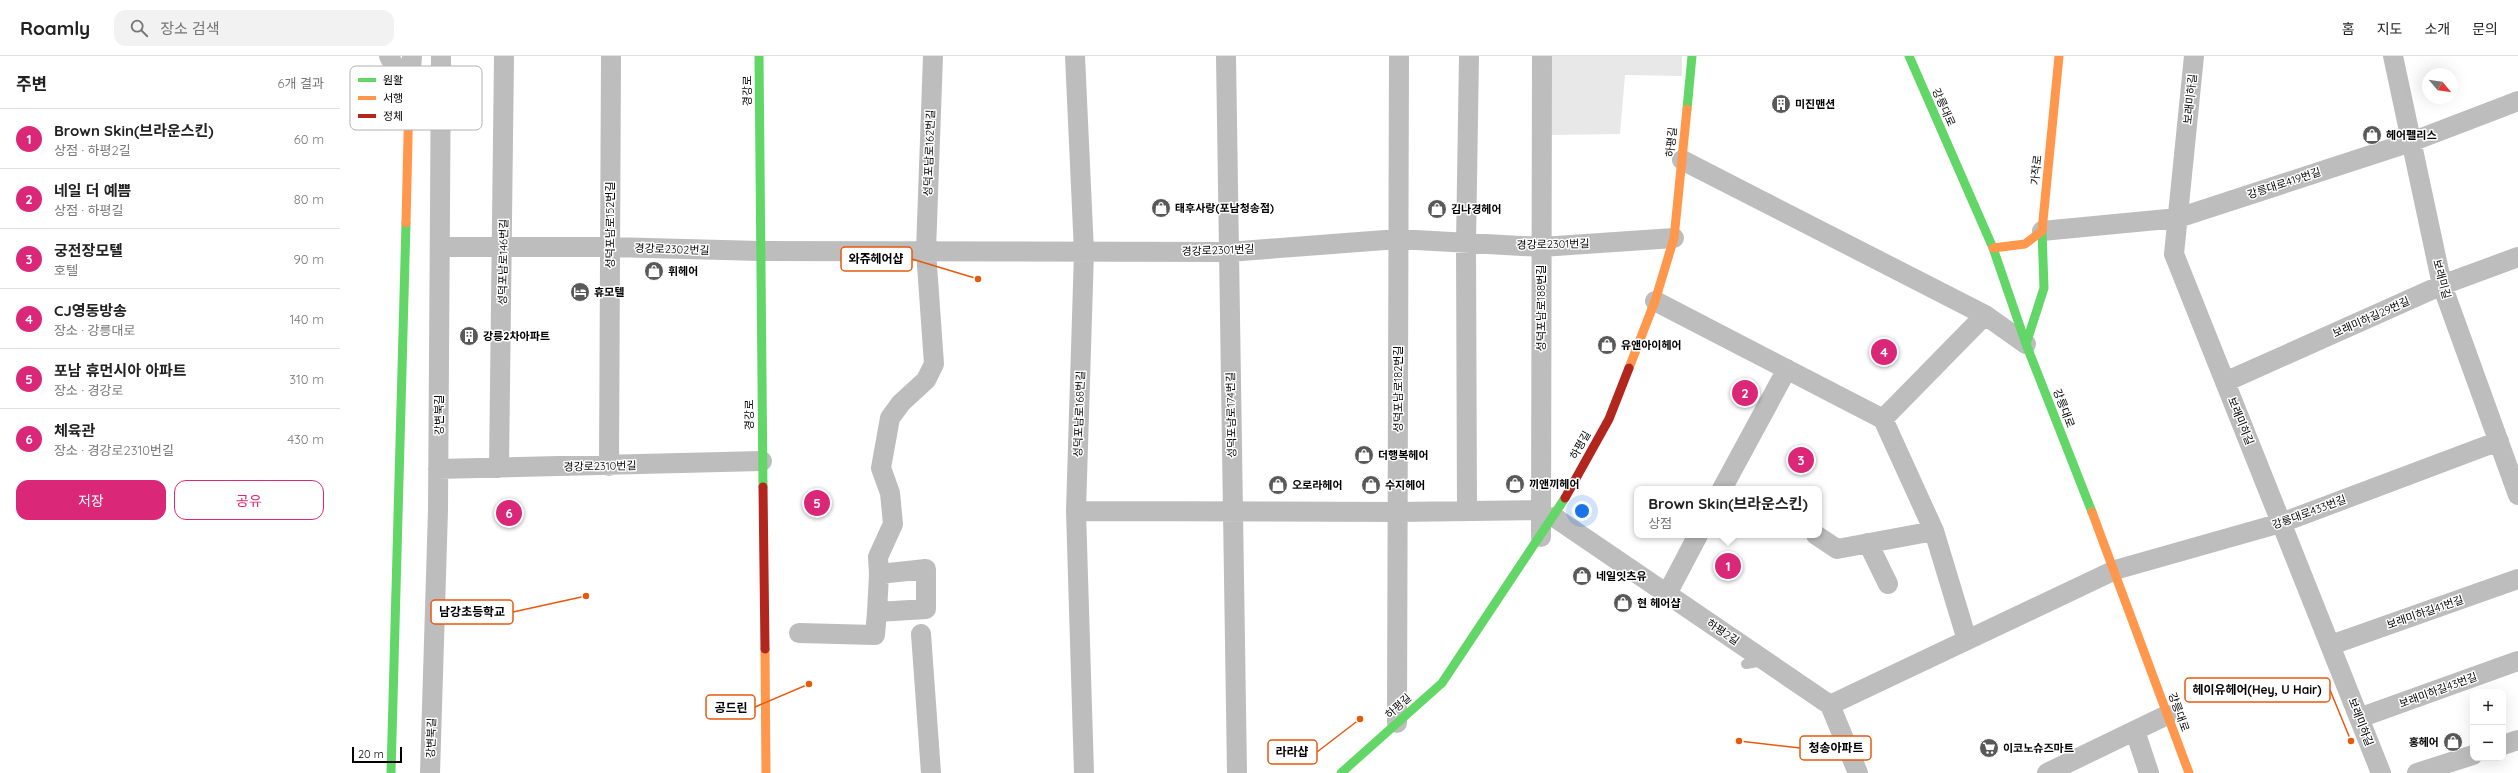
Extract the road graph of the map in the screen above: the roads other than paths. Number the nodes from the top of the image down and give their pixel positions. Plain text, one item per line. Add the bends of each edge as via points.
1 (389, 56) edge
2 (412, 56) edge
3 (441, 56) edge
4 (504, 56) edge
5 (611, 56) edge
6 (759, 56) edge
7 (933, 56) edge
8 (1075, 56) edge
9 (1226, 56) edge
10 (1399, 56) edge
11 (1469, 56) edge
12 (1542, 56) edge
13 (1692, 56) edge
14 (1909, 56) edge
15 (2059, 56) edge
16 (2194, 56) edge
17 (2393, 56) edge
18 (394, 66) edge
19 (411, 66) edge
20 (441, 66) edge
21 (2518, 101) edge
22 (408, 130) edge
23 (441, 130) edge
24 (2411, 142) junction
25 (1682, 160) junction
26 (2178, 218) junction
27 (2042, 231) junction
28 (1674, 238) junction
29 (1398, 239) junction
30 (1466, 243) junction
31 (440, 247) junction
32 (503, 247) junction
33 (610, 247) junction
34 (1541, 247) junction
35 (1992, 248) junction
36 (760, 251) junction
37 (926, 251) junction
38 (1084, 252) junction
39 (1228, 252) junction
40 (2518, 256) edge
41 (2442, 285) junction
42 (1655, 301) junction
43 (1985, 314) junction
44 (2026, 344) junction
45 (1786, 369) junction
46 (2225, 382) junction
47 (1883, 419) junction
48 (2499, 442) junction
49 (762, 461) junction
50 (609, 466) junction
51 (500, 468) junction
52 (438, 469) junction
53 (1729, 486) edge
54 (2518, 495) edge
55 (1232, 510) junction
56 (1076, 511) junction
57 (1467, 511) junction
58 (1398, 512) junction
59 (1548, 513) junction
60 (2281, 523) junction
61 (1934, 531) junction
62 (1541, 537) joint
63 (1696, 538) edge
64 (1820, 538) edge
65 (1868, 543) junction
66 (2115, 570) junction
67 (879, 574) junction
68 (2518, 579) edge
69 (1888, 584) dead end
70 (1667, 594) junction
71 (877, 612) junction
72 (799, 633) dead end
73 (921, 634) dead end
74 (1967, 640) junction
75 (2331, 645) junction
76 (2518, 661) edge
77 (1830, 705) junction
78 (2167, 715) junction
79 (2359, 718) junction
80 (1397, 723) junction
81 (2135, 731) junction
82 (2518, 740) edge
83 (2506, 744) edge
84 (2470, 756) edge
85 (391, 773) edge
86 (430, 773) edge
87 (766, 773) edge
88 (931, 773) edge
89 (1084, 773) edge
90 (1237, 773) edge
91 (1341, 773) edge
92 (1858, 773) edge
93 (2047, 773) edge
94 (2150, 773) edge
95 (2189, 773) edge
96 (2381, 773) edge
97 (2417, 773) edge

1 - 18 street
2 - 19 street
3 - 20 street, 강변북길
4 - 32 street, 성덕포남로146번길
5 - 33 street, 성덕포남로152번길
6 - 36 street, 경강로
7 - 37 street, 성덕포남로162번길
8 - 38 street, 성덕포남로168번길
9 - 39 street, 성덕포남로174번길
10 - 29 street, 성덕포남로182번길
11 - 30 street
12 - 34 street, 성덕포남로188번길
13 - 25 street, 하평길
14 - 35 street, 강릉대로
15 - 27 street, 가작로
16 - 26 street, 보래미하길
17 - 24 street, 보래미길
21 - 24 street, 강릉대로419번길
22 - 85 street
23 - 31 street, 강변북길
24 - 26 street, 강릉대로419번길
24 - 41 street, 보래미길
25 - 28 street, 하평길
25 - 43 street
26 - 27 street, 강릉대로419번길
26 - 46 street, 보래미하길 via 2174,254
27 - 35 street via 2023,247
27 - 44 street, 가작로 via 2044,288
28 - 34 street, 경강로2301번길
28 - 42 street, 하평길
29 - 30 street, 경강로2301번길
29 - 39 street, 경강로2301번길
29 - 58 street, 성덕포남로182번길
30 - 34 street, 경강로2301번길
30 - 57 street
31 - 32 street, 경강로2302번길
31 - 52 street, 강변북길
32 - 33 street, 경강로2302번길
32 - 51 street, 성덕포남로146번길
33 - 36 street, 경강로2302번길
33 - 50 street, 성덕포남로152번길
34 - 59 street, 성덕포남로188번길
35 - 44 street, 강릉대로
36 - 37 street, 경강로2301번길
36 - 49 street, 경강로
37 - 38 street, 경강로2301번길
37 - 67 street, 성덕포남로162번길 via 934,364 926,380 901,403 890,418 881,468 890,493 893,524 878,557
38 - 39 street, 경강로2301번길
38 - 56 street, 성덕포남로168번길
39 - 55 street, 성덕포남로174번길
40 - 41 street, 보래미하길29번길
41 - 46 street, 보래미하길29번길
41 - 48 street, 보래미길
42 - 45 street
42 - 59 street, 하평길 via 1609,419
43 - 44 street
43 - 47 street
44 - 66 street, 강릉대로
45 - 47 street
45 - 53 street
46 - 60 street, 보래미하길
47 - 61 street
48 - 54 street, 보래미길
48 - 60 street, 강릉대로433번길
49 - 50 street, 경강로2310번길
49 - 87 street, 경강로
50 - 51 street, 경강로2310번길
51 - 52 street, 경강로2310번길
52 - 86 street, 강변북길
55 - 56 street
55 - 58 street
55 - 90 street, 성덕포남로174번길
56 - 89 street, 성덕포남로168번길
57 - 58 street
57 - 59 street
58 - 80 street, 성덕포남로182번길
59 - 62 street, 성덕포남로188번길
59 - 70 street, 하평2길
60 - 66 street, 강릉대로433번길
60 - 75 street, 보래미하길
61 - 65 street
61 - 74 street
62 - 80 street, 하평길 via 1442,683
63 - 70 street
64 - 65 street via 1837,550
65 - 69 street
66 - 74 street, 강릉대로433번길
66 - 78 street, 강릉대로
67 - 71 street, 성덕포남로162번길
67 - 71 street via 926,569 926,609
68 - 75 street, 보래미하길41번길
70 - 77 street, 하평2길 via 1755,662
71 - 72 street, 성덕포남로162번길 via 875,635
73 - 88 street
74 - 77 street, 강릉대로433번길
75 - 79 street, 보래미하길
76 - 79 street, 보래미하길43번길
77 - 92 street
78 - 81 street
78 - 95 street, 강릉대로
79 - 96 street, 보래미하길
80 - 91 street, 하평길
81 - 93 street
81 - 94 street
82 - 83 street
84 - 97 street

